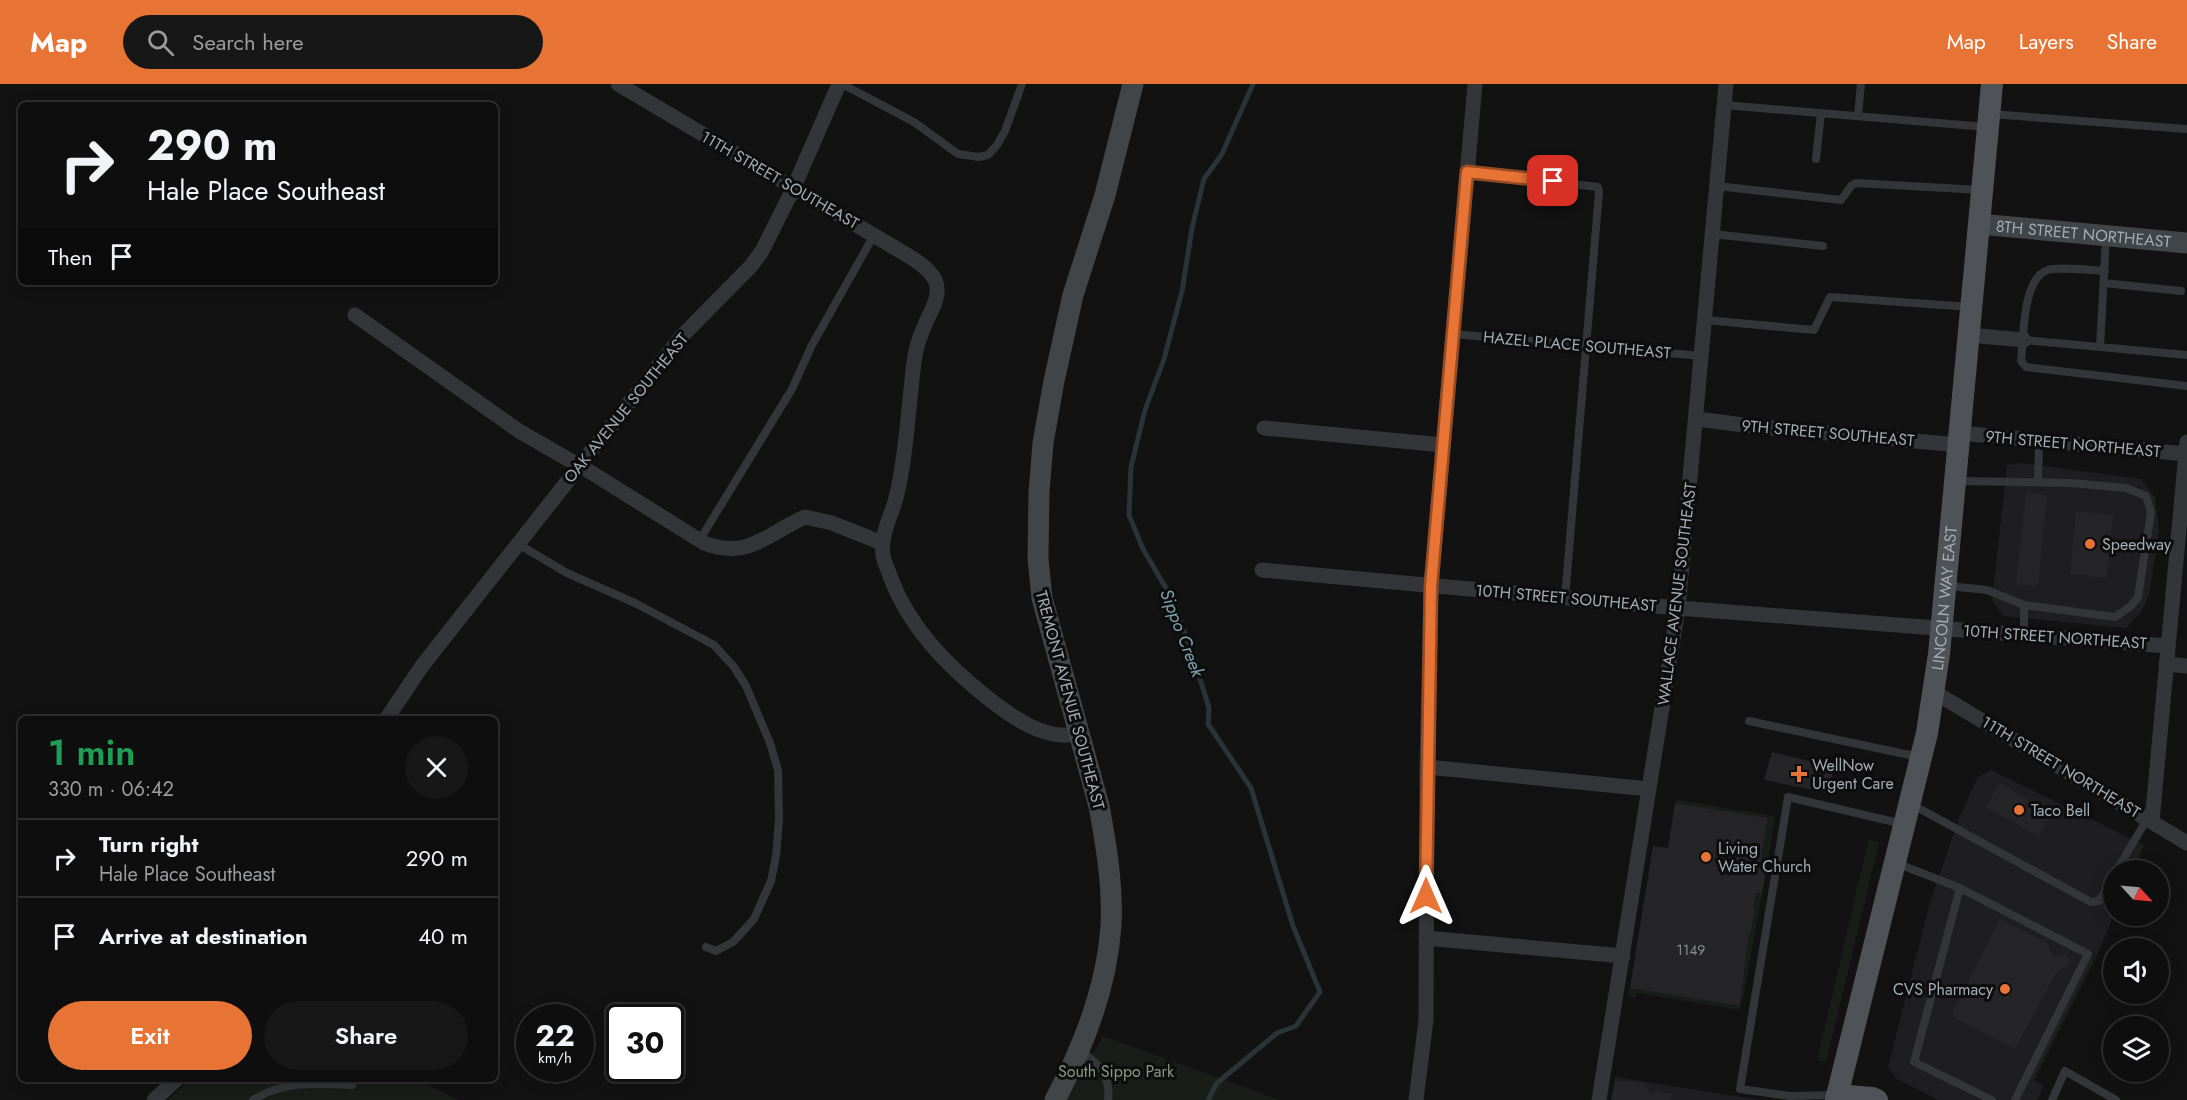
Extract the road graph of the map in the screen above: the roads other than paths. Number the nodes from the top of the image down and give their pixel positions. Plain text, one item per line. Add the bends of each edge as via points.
1 (618, 84) edge
2 (840, 84) edge
3 (1022, 84) edge
4 (1133, 84) edge
5 (1475, 84) edge
6 (1726, 84) edge
7 (1861, 84) edge
8 (1992, 84) edge
9 (1724, 105) junction
10 (1821, 113) junction
11 (1858, 116) junction
12 (1989, 121) junction
13 (2187, 129) edge
14 (1816, 159) dead end
15 (1467, 172) junction
16 (1717, 186) junction
17 (793, 189) junction
18 (1982, 190) junction
19 (1979, 224) junction
20 (1712, 234) junction
21 (874, 235) junction
22 (2106, 235) junction
23 (2187, 243) edge
24 (1823, 246) dead end
25 (2104, 271) junction
26 (2104, 283) junction
27 (2181, 291) dead end
28 (1971, 307) junction
29 (355, 315) dead end
30 (1705, 320) junction
31 (1453, 334) junction
32 (1969, 335) junction
33 (2024, 340) junction
34 (1586, 346) junction
35 (2100, 347) junction
36 (2187, 355) edge
37 (1702, 356) junction
38 (2187, 386) edge
39 (1697, 418) junction
40 (1264, 428) dead end
41 (1959, 439) junction
42 (2039, 442) junction
43 (1443, 445) junction
44 (2187, 450) edge
45 (579, 466) junction
46 (1955, 481) junction
47 (2038, 483) junction
48 (699, 541) junction
49 (882, 543) junction
50 (518, 544) junction
51 (2145, 546) junction
52 (2180, 552) edge
53 (1262, 570) dead end
54 (1431, 586) junction
55 (1946, 586) junction
56 (1565, 598) junction
57 (2024, 605) junction
58 (1678, 608) junction
59 (1942, 628) junction
60 (2024, 635) junction
61 (2168, 646) junction
62 (2166, 664) junction
63 (2187, 666) edge
64 (1934, 692) junction
65 (388, 716) edge
66 (1749, 721) dead end
67 (1079, 733) junction
68 (1921, 758) junction
69 (1427, 767) junction
70 (1649, 789) junction
71 (1907, 814) junction
72 (2150, 821) junction
73 (2187, 843) edge
74 (2124, 860) edge
75 (1894, 862) junction
76 (1960, 888) junction
77 (2103, 894) edge
78 (1426, 938) junction
79 (706, 947) dead end
80 (1623, 956) junction
81 (1079, 1050) junction
82 (174, 1082) edge
83 (352, 1085) dead end
84 (1836, 1097) edge
85 (154, 1100) edge
86 (253, 1100) edge
87 (1055, 1100) edge
88 (1108, 1100) edge
89 (1416, 1100) edge
90 (1599, 1100) edge
91 (1877, 1100) edge
92 (1992, 1100) edge
93 (2015, 1100) edge
94 (2052, 1100) edge
95 (2116, 1100) edge

1 - 17 street, 11TH STREET SOUTHEAST
2 - 3 lane via 914,122 958,154 979,157 988,155 998,145
2 - 17 street, OAK AVENUE SOUTHEAST
4 - 67 street, TREMONT AVENUE SOUTHEAST via 1105,195 1073,295 1043,443 1040,580 1046,618
5 - 15 street
6 - 9 street, WALLACE AVENUE SOUTHEAST
7 - 11 lane
8 - 12 main road, LINCOLN WAY EAST
9 - 10 lane
9 - 16 street, WALLACE AVENUE SOUTHEAST
10 - 11 lane
10 - 14 lane
11 - 12 lane
12 - 13 lane
12 - 18 main road, LINCOLN WAY EAST
15 - 31 street
15 - 34 lane via 1598,187
16 - 18 lane via 1841,200 1856,183
16 - 20 street, WALLACE AVENUE SOUTHEAST
17 - 21 street, 11TH STREET SOUTHEAST
17 - 45 street, OAK AVENUE SOUTHEAST via 751,266 681,337
18 - 19 main road, LINCOLN WAY EAST
19 - 22 street, 8TH STREET NORTHEAST
19 - 28 main road, LINCOLN WAY EAST
20 - 24 lane
20 - 30 street, WALLACE AVENUE SOUTHEAST
21 - 48 lane via 812,345 792,389
21 - 49 street, 11TH STREET SOUTHEAST via 929,271 937,291 915,354 901,472
22 - 23 street, 8TH STREET NORTHEAST
22 - 25 lane
25 - 26 lane
25 - 33 lane via 2047,270 2032,282
26 - 27 lane
26 - 35 lane
28 - 30 lane via 1830,297 1814,330
28 - 32 main road, LINCOLN WAY EAST
29 - 45 street via 500,418
30 - 37 street, WALLACE AVENUE SOUTHEAST
31 - 34 lane, HAZEL PLACE SOUTHEAST
31 - 43 street
32 - 33 street
32 - 41 main road, LINCOLN WAY EAST
33 - 35 lane
33 - 38 lane via 2020,361 2026,367
34 - 37 lane, HAZEL PLACE SOUTHEAST
34 - 56 lane
35 - 36 lane
37 - 39 street, WALLACE AVENUE SOUTHEAST
39 - 41 street, 9TH STREET SOUTHEAST via 1751,426
39 - 58 street, WALLACE AVENUE SOUTHEAST
40 - 43 street
41 - 42 street, 9TH STREET NORTHEAST
41 - 46 main road, LINCOLN WAY EAST
42 - 44 street, 9TH STREET NORTHEAST
42 - 47 lane
43 - 54 street
44 - 52 street
45 - 48 street
45 - 50 street, OAK AVENUE SOUTHEAST
46 - 47 lane
46 - 55 main road, LINCOLN WAY EAST
47 - 51 lane via 2126,488 2146,496 2151,512
48 - 49 street via 719,549 736,550 794,521 811,517
49 - 67 street via 883,558 905,608 948,663 1004,711 1029,725 1055,734
50 - 65 street, OAK AVENUE SOUTHEAST via 422,666
50 - 79 lane via 567,573 714,645 734,666 746,687 778,770 776,856 771,881 754,919 722,950
51 - 52 lane
51 - 57 lane via 2138,597 2115,617
52 - 61 street
53 - 54 street, 10TH STREET SOUTHEAST
54 - 56 street, 10TH STREET SOUTHEAST
54 - 69 street
55 - 57 lane via 1987,590
55 - 59 main road, LINCOLN WAY EAST
56 - 58 street, 10TH STREET SOUTHEAST
57 - 60 lane
58 - 59 street, 10TH STREET SOUTHEAST
58 - 70 street, WALLACE AVENUE SOUTHEAST
59 - 60 street, 10TH STREET NORTHEAST
59 - 64 main road, LINCOLN WAY EAST
60 - 61 street, 10TH STREET NORTHEAST
61 - 62 street
62 - 63 street, 10TH STREET NORTHEAST
62 - 72 street
64 - 68 main road, LINCOLN WAY EAST
64 - 72 street, 11TH STREET NORTHEAST
66 - 68 lane
67 - 81 street, TREMONT AVENUE SOUTHEAST via 1105,836 1111,923 1101,987
68 - 71 main road, LINCOLN WAY EAST
69 - 70 street
69 - 78 street
70 - 80 street, WALLACE AVENUE SOUTHEAST
71 - 75 main road, LINCOLN WAY EAST
71 - 77 lane via 2091,902 2099,901
71 - 84 lane via 1838,808 1788,797 1740,1089
72 - 73 street, 11TH STREET NORTHEAST
72 - 74 lane
75 - 76 lane
75 - 84 main road, LINCOLN WAY EAST
76 - 92 lane via 1914,1062
76 - 93 lane via 2088,954
78 - 80 street
78 - 89 street via 1425,1029
80 - 90 street, WALLACE AVENUE SOUTHEAST
81 - 87 street, TREMONT AVENUE SOUTHEAST
81 - 88 lane via 1094,1060 1105,1075
82 - 85 street
83 - 86 lane via 283,1087
84 - 91 main road
94 - 95 lane via 2065,1071

